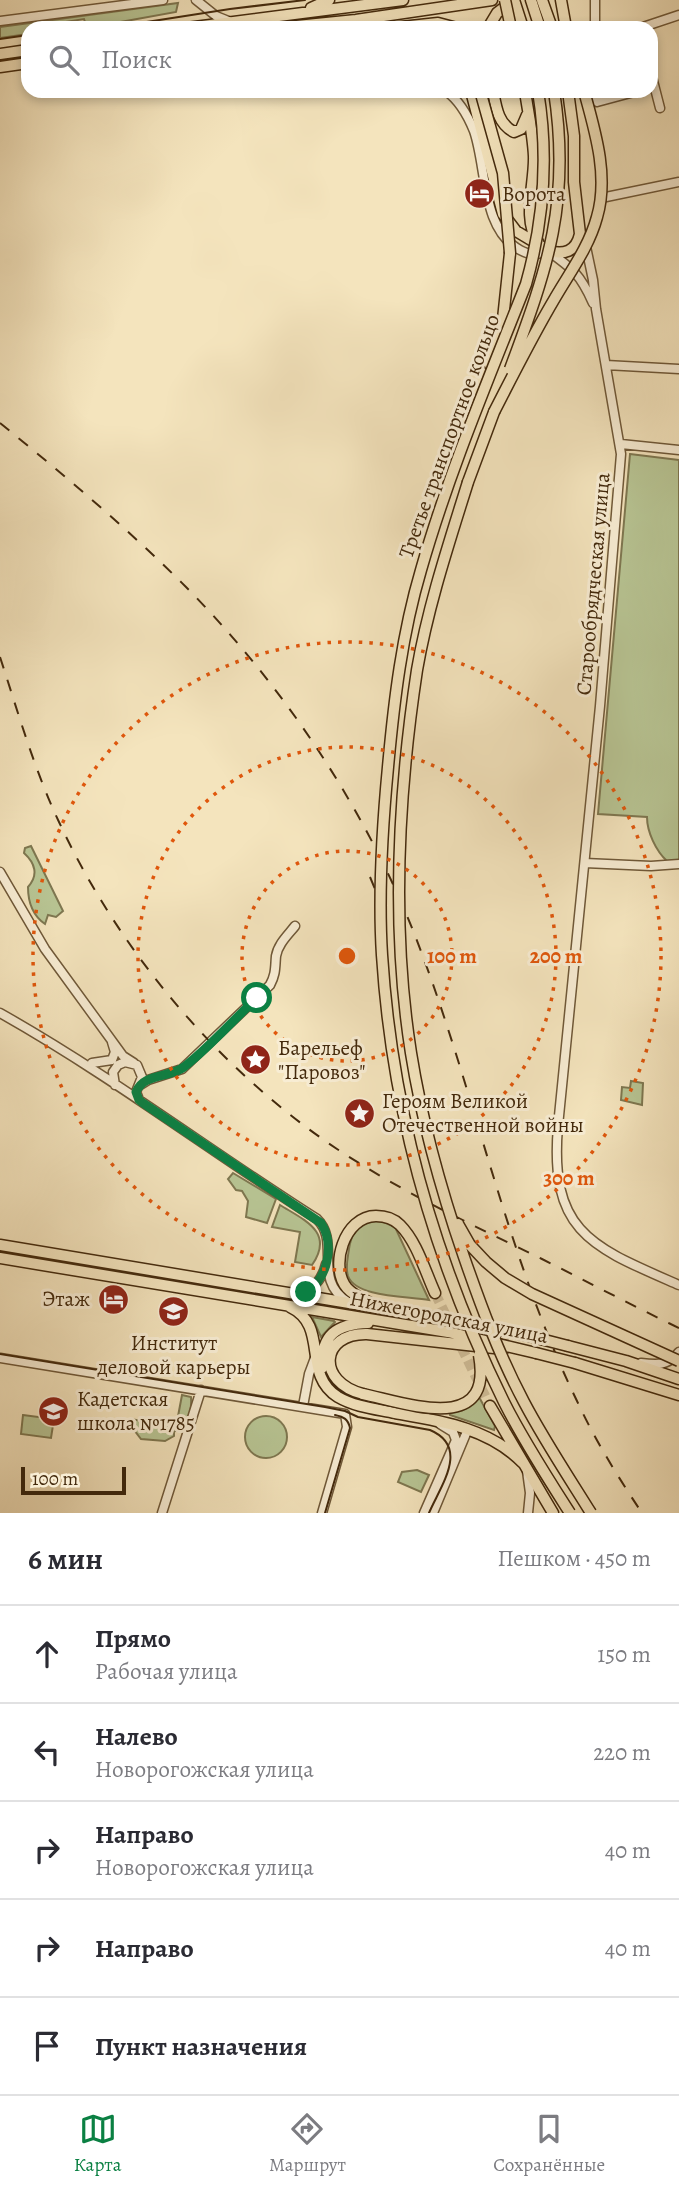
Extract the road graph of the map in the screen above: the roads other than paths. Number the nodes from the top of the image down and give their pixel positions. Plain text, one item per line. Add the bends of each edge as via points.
1 (163, 0) edge
2 (196, 0) edge
3 (329, 0) edge
4 (403, 0) edge
5 (492, 0) edge
6 (505, 0) edge
7 (514, 0) edge
8 (531, 0) edge
9 (542, 0) edge
10 (561, 0) edge
11 (595, 0) edge
12 (287, 15) junction
13 (679, 15) edge
14 (0, 21) edge
15 (228, 21) edge
16 (239, 21) edge
17 (346, 21) edge
18 (492, 21) edge
19 (510, 21) edge
20 (521, 21) edge
21 (538, 21) edge
22 (550, 21) edge
23 (565, 21) edge
24 (595, 21) edge
25 (658, 22) edge
26 (21, 51) edge
27 (0, 54) edge
28 (21, 64) edge
29 (0, 67) edge
30 (453, 98) edge
31 (478, 98) edge
32 (479, 98) edge
33 (494, 98) edge
34 (525, 98) edge
35 (539, 98) edge
36 (555, 98) edge
37 (570, 98) edge
38 (586, 98) edge
39 (596, 98) edge
40 (612, 98) edge
41 (657, 98) edge
42 (660, 108) dead end
43 (528, 111) junction
44 (679, 182) edge
45 (606, 197) dead end
46 (579, 220) junction
47 (545, 249) junction
48 (596, 309) junction
49 (606, 365) junction
50 (679, 369) edge
51 (479, 404) junction
52 (494, 412) junction
53 (621, 444) junction
54 (679, 450) edge
55 (585, 863) junction
56 (679, 864) edge
57 (0, 872) edge
58 (295, 926) dead end
59 (0, 1013) edge
60 (111, 1039) junction
61 (121, 1053) junction
62 (78, 1059) junction
63 (92, 1063) junction
64 (137, 1066) junction
65 (116, 1067) junction
66 (160, 1076) junction
67 (115, 1084) junction
68 (139, 1086) junction
69 (125, 1091) junction
70 (139, 1100) junction
71 (439, 1181) junction
72 (0, 1245) edge
73 (0, 1258) edge
74 (327, 1261) junction
75 (679, 1285) edge
76 (435, 1293) tunnel mouth
77 (293, 1294) junction
78 (284, 1304) junction
79 (360, 1306) junction
80 (395, 1311) junction
81 (396, 1324) junction
82 (477, 1345) junction
83 (679, 1352) edge
84 (536, 1353) junction
85 (0, 1357) edge
86 (315, 1358) junction
87 (626, 1361) junction
88 (679, 1361) edge
89 (679, 1379) edge
90 (324, 1382) junction
91 (201, 1390) junction
92 (679, 1395) edge
93 (303, 1406) junction
94 (490, 1406) tunnel mouth
95 (431, 1419) junction
96 (468, 1429) junction
97 (525, 1465) junction
98 (162, 1513) edge
99 (322, 1513) edge
100 (424, 1513) edge
101 (433, 1513) edge
102 (528, 1513) edge
103 (553, 1513) edge
104 (570, 1513) edge
105 (591, 1513) edge

1 - 14 street
2 - 15 street
3 - 12 main road
4 - 12 main road
5 - 17 main road
6 - 19 main road, bridge
7 - 18 main road
7 - 20 main road
8 - 21 main road
9 - 22 main road
10 - 23 main road
11 - 24 street
12 - 16 main road
13 - 25 street
26 - 27 main road
28 - 29 main road
30 - 47 street via 473,130 492,215 501,232 527,253
31 - 47 main road via 503,214 516,231
32 - 51 main road, bridge via 503,173 510,253 503,319
33 - 43 main road via 502,123 514,132 521,129
34 - 43 main road
35 - 51 main road, Третье транспортное кольцо, bridge via 545,167 540,225 526,284
36 - 52 main road, Третье транспортное кольцо, bridge via 561,166 555,229 540,289
37 - 46 main road
38 - 52 main road, bridge via 600,163 598,216
39 - 40 street via 597,102
41 - 42 street
43 - 47 main road via 534,157 531,227
44 - 45 street
46 - 47 main road via 575,247 567,252
46 - 48 street, Старообрядческая улица
47 - 48 street, Старообрядческая улица via 584,281
48 - 49 street, Старообрядческая улица
49 - 50 street
49 - 53 street, Старообрядческая улица
51 - 82 main road, Третье транспортное кольцо, bridge via 420,572 399,663 381,841 382,953 405,1125 440,1250
52 - 71 main road, Третье транспортное кольцо, bridge via 438,578 420,656 400,849 401,956 411,1051
53 - 54 street
53 - 55 street, Старообрядческая улица
55 - 56 street
55 - 75 street, Старообрядческая улица via 558,1126 558,1186 570,1215 594,1243
57 - 60 street via 45,949
58 - 66 street via 276,954 270,985 182,1069
59 - 62 street
60 - 61 street
60 - 63 street via 112,1060
61 - 64 street
61 - 65 street
62 - 63 street
62 - 67 street
63 - 65 street via 100,1068
64 - 65 street via 125,1062
64 - 66 street
64 - 68 street via 142,1077
65 - 67 street
66 - 68 street
67 - 69 street
68 - 69 street
68 - 70 street
69 - 70 street
70 - 74 street via 317,1219 327,1234
71 - 88 main road, bridge via 470,1245 505,1278
71 - 105 main road, Третье транспортное кольцо, bridge via 503,1359 549,1447
72 - 77 main road, Нижегородская улица
73 - 78 main road, Нижегородская улица
74 - 77 street via 313,1288
74 - 79 street via 335,1291
76 - 80 main road via 401,1225 392,1218 363,1217 350,1227 343,1242 344,1283 359,1298
77 - 79 main road, Нижегородская улица
78 - 81 main road, Нижегородская улица
78 - 86 main road via 309,1323
79 - 80 main road, Нижегородская улица
80 - 87 main road, Нижегородская улица, bridge via 529,1336
81 - 84 main road, Нижегородская улица
81 - 90 main road via 358,1323 337,1330 323,1348
82 - 84 main road, bridge via 482,1374 479,1384 470,1400 454,1409 348,1390 331,1369 335,1346 355,1334
82 - 104 main road, Третье транспортное кольцо, bridge via 505,1404
83 - 87 street via 663,1364
84 - 92 main road, Нижегородская улица, bridge
85 - 91 street
86 - 90 main road
86 - 93 street
87 - 89 main road, Нижегородская улица
90 - 95 main road via 335,1395 359,1406
91 - 93 street
91 - 98 street
93 - 99 street via 345,1414 346,1427
94 - 97 main road
95 - 96 main road
95 - 100 street via 453,1432 456,1440
96 - 97 main road via 508,1448
96 - 101 street
97 - 102 street
97 - 103 main road

